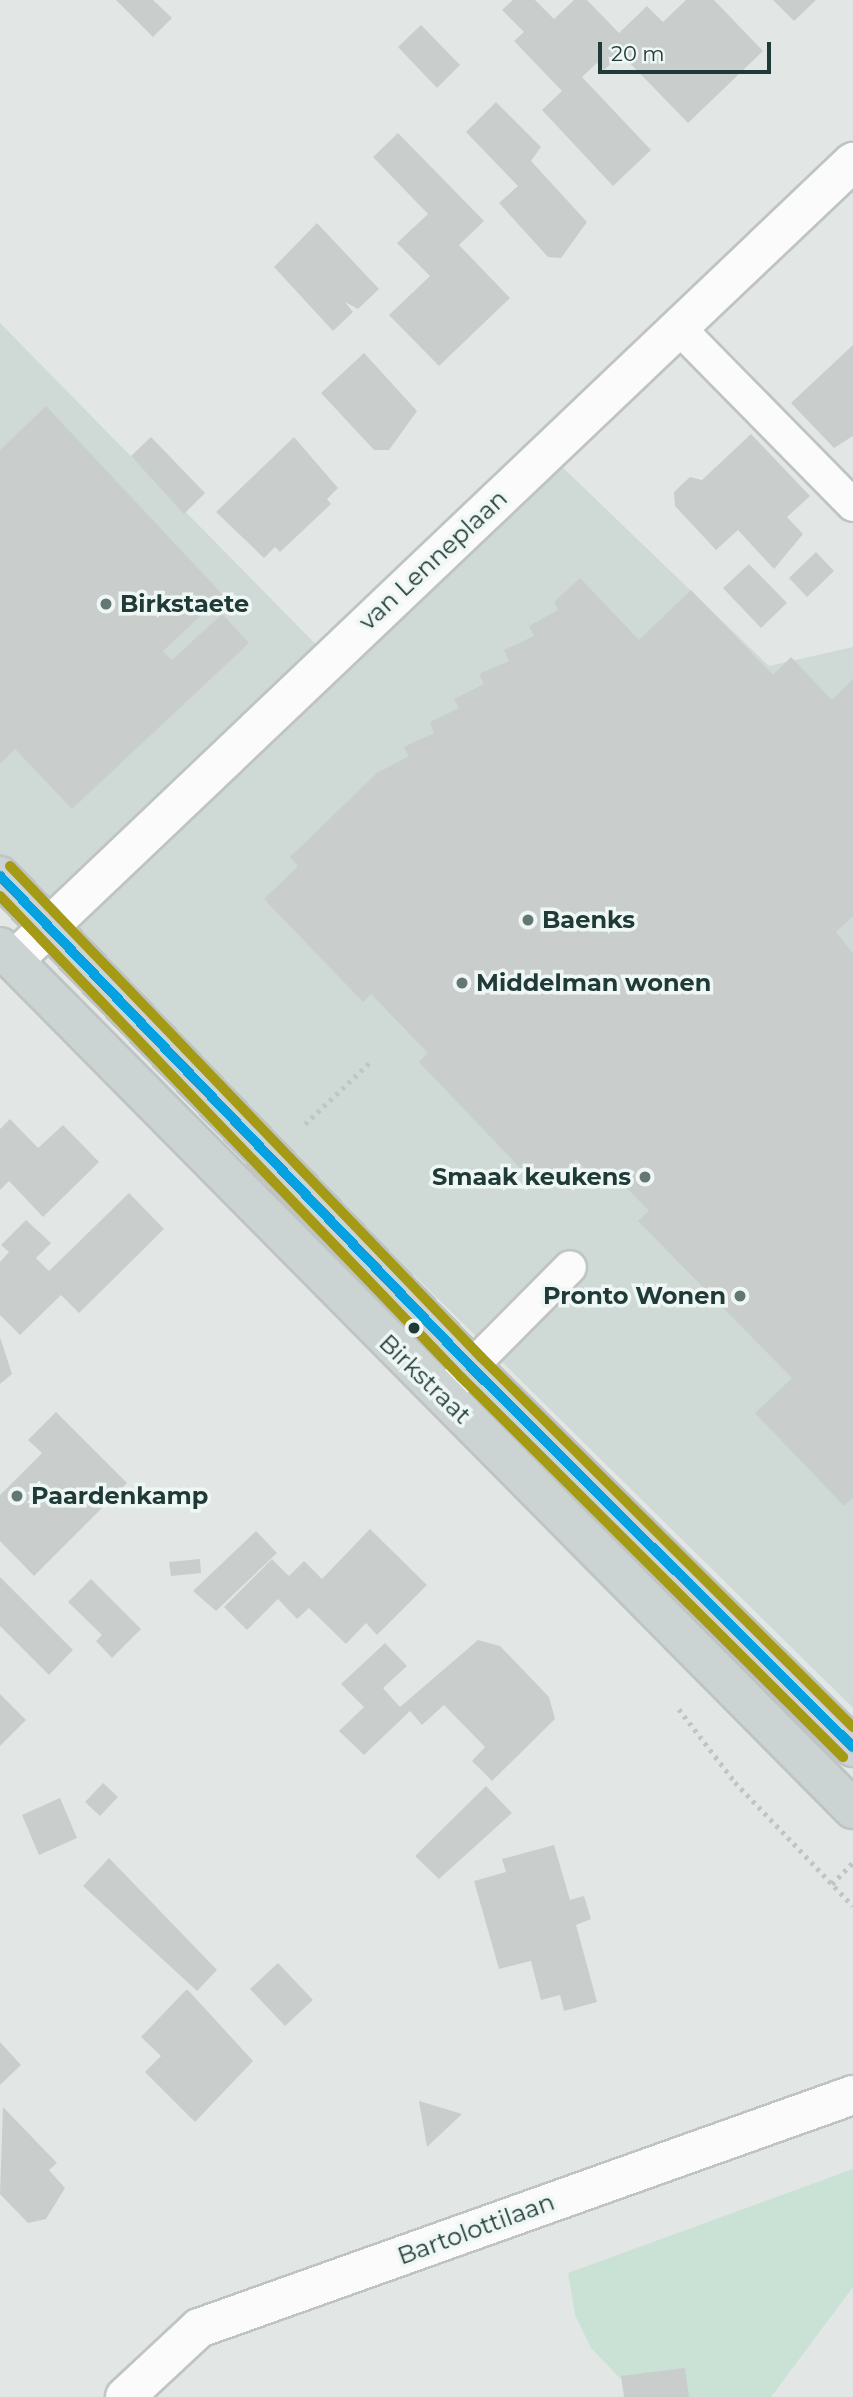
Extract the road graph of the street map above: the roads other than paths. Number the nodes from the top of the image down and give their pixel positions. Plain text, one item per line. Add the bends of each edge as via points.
1 (853, 162) edge
2 (679, 328) junction
3 (853, 505) edge
4 (0, 876) edge
5 (50, 925) junction
6 (7, 953) edge
7 (570, 1267) dead end
8 (471, 1367) junction
9 (443, 1395) junction
10 (853, 1747) edge
11 (853, 1810) edge
12 (851, 2093) edge
13 (125, 2397) edge

1 - 2 street, van Lenneplaan
2 - 3 lane
2 - 5 street, van Lenneplaan
4 - 5 main road, Birkstraat
5 - 6 street, van Lenneplaan
5 - 8 main road, Birkstraat
6 - 9 main road, Birkstraat
7 - 8 lane
8 - 9 lane
8 - 10 main road, Birkstraat
9 - 11 main road, Birkstraat
12 - 13 street, Bartolottilaan via 199,2328

